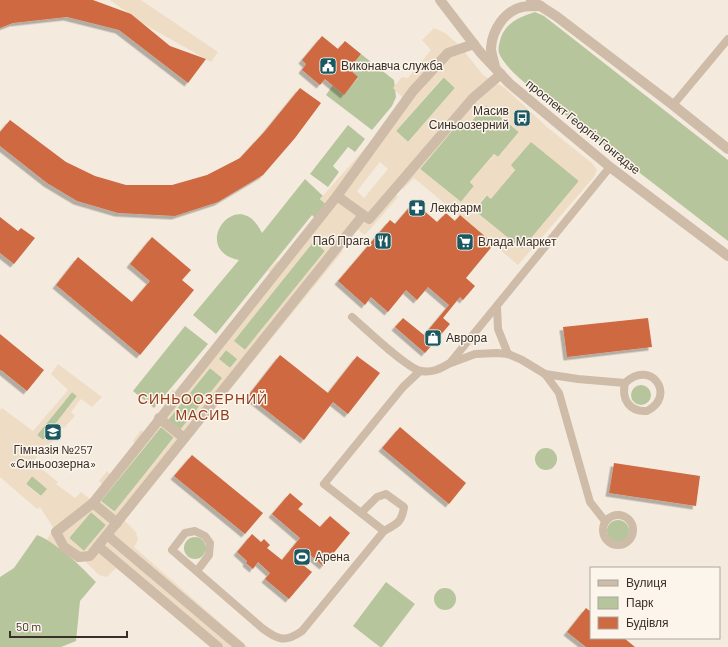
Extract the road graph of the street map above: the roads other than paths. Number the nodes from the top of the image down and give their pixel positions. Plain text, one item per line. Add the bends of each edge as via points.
1 (440, 0) edge
2 (531, 0) edge
3 (541, 6) junction
4 (726, 43) edge
5 (474, 44) junction
6 (498, 70) junction
7 (673, 105) junction
8 (728, 149) edge
9 (610, 167) junction
10 (337, 196) junction
11 (363, 215) junction
12 (728, 256) edge
13 (497, 307) junction
14 (352, 317) dead end
15 (508, 354) junction
16 (450, 363) junction
17 (420, 371) junction
18 (545, 374) junction
19 (625, 383) junction
20 (159, 418) junction
21 (184, 438) junction
22 (93, 503) junction
23 (361, 513) junction
24 (605, 521) dead end
25 (117, 523) junction
26 (384, 531) junction
27 (107, 535) junction
28 (98, 546) junction
29 (125, 550) junction
30 (116, 561) junction
31 (197, 570) junction
32 (159, 579) junction
33 (150, 590) junction
34 (218, 647) edge
35 (240, 647) edge

1 - 5 street, проспект Георгія Гонгадзе
2 - 3 street
3 - 6 street via 522,7 512,11 502,20 495,31 491,49
3 - 7 street
4 - 7 lane
5 - 6 street, проспект Георгія Гонгадзе
5 - 10 street via 448,53 414,91
6 - 9 street, проспект Георгія Гонгадзе via 509,83
6 - 11 street via 369,219
7 - 8 street
9 - 12 street, проспект Георгія Гонгадзе
9 - 13 lane
10 - 11 street
10 - 20 street
11 - 21 street
13 - 15 lane via 498,329
13 - 16 lane
14 - 17 lane via 409,365
15 - 16 lane via 475,354
15 - 18 lane
16 - 17 lane via 436,371
17 - 23 lane via 402,387 324,484
18 - 19 lane
18 - 24 lane via 559,393 590,502
19 - 19 lane via 624,398 634,410 647,411 658,403 660,389 650,376 635,375
20 - 21 street
20 - 22 street
21 - 25 street
22 - 25 street
22 - 28 street via 56,532 64,547 79,558 90,556
23 - 26 lane
23 - 26 lane via 377,496 386,494 396,500 404,507 402,518
25 - 27 street
26 - 31 lane via 302,631 292,639 275,637 262,628
27 - 28 street
27 - 29 street
28 - 30 street
29 - 30 street
29 - 32 street
30 - 33 street
31 - 31 lane via 172,550 185,533 195,532 205,536 210,543 209,555
32 - 33 street
32 - 35 street
33 - 34 street

